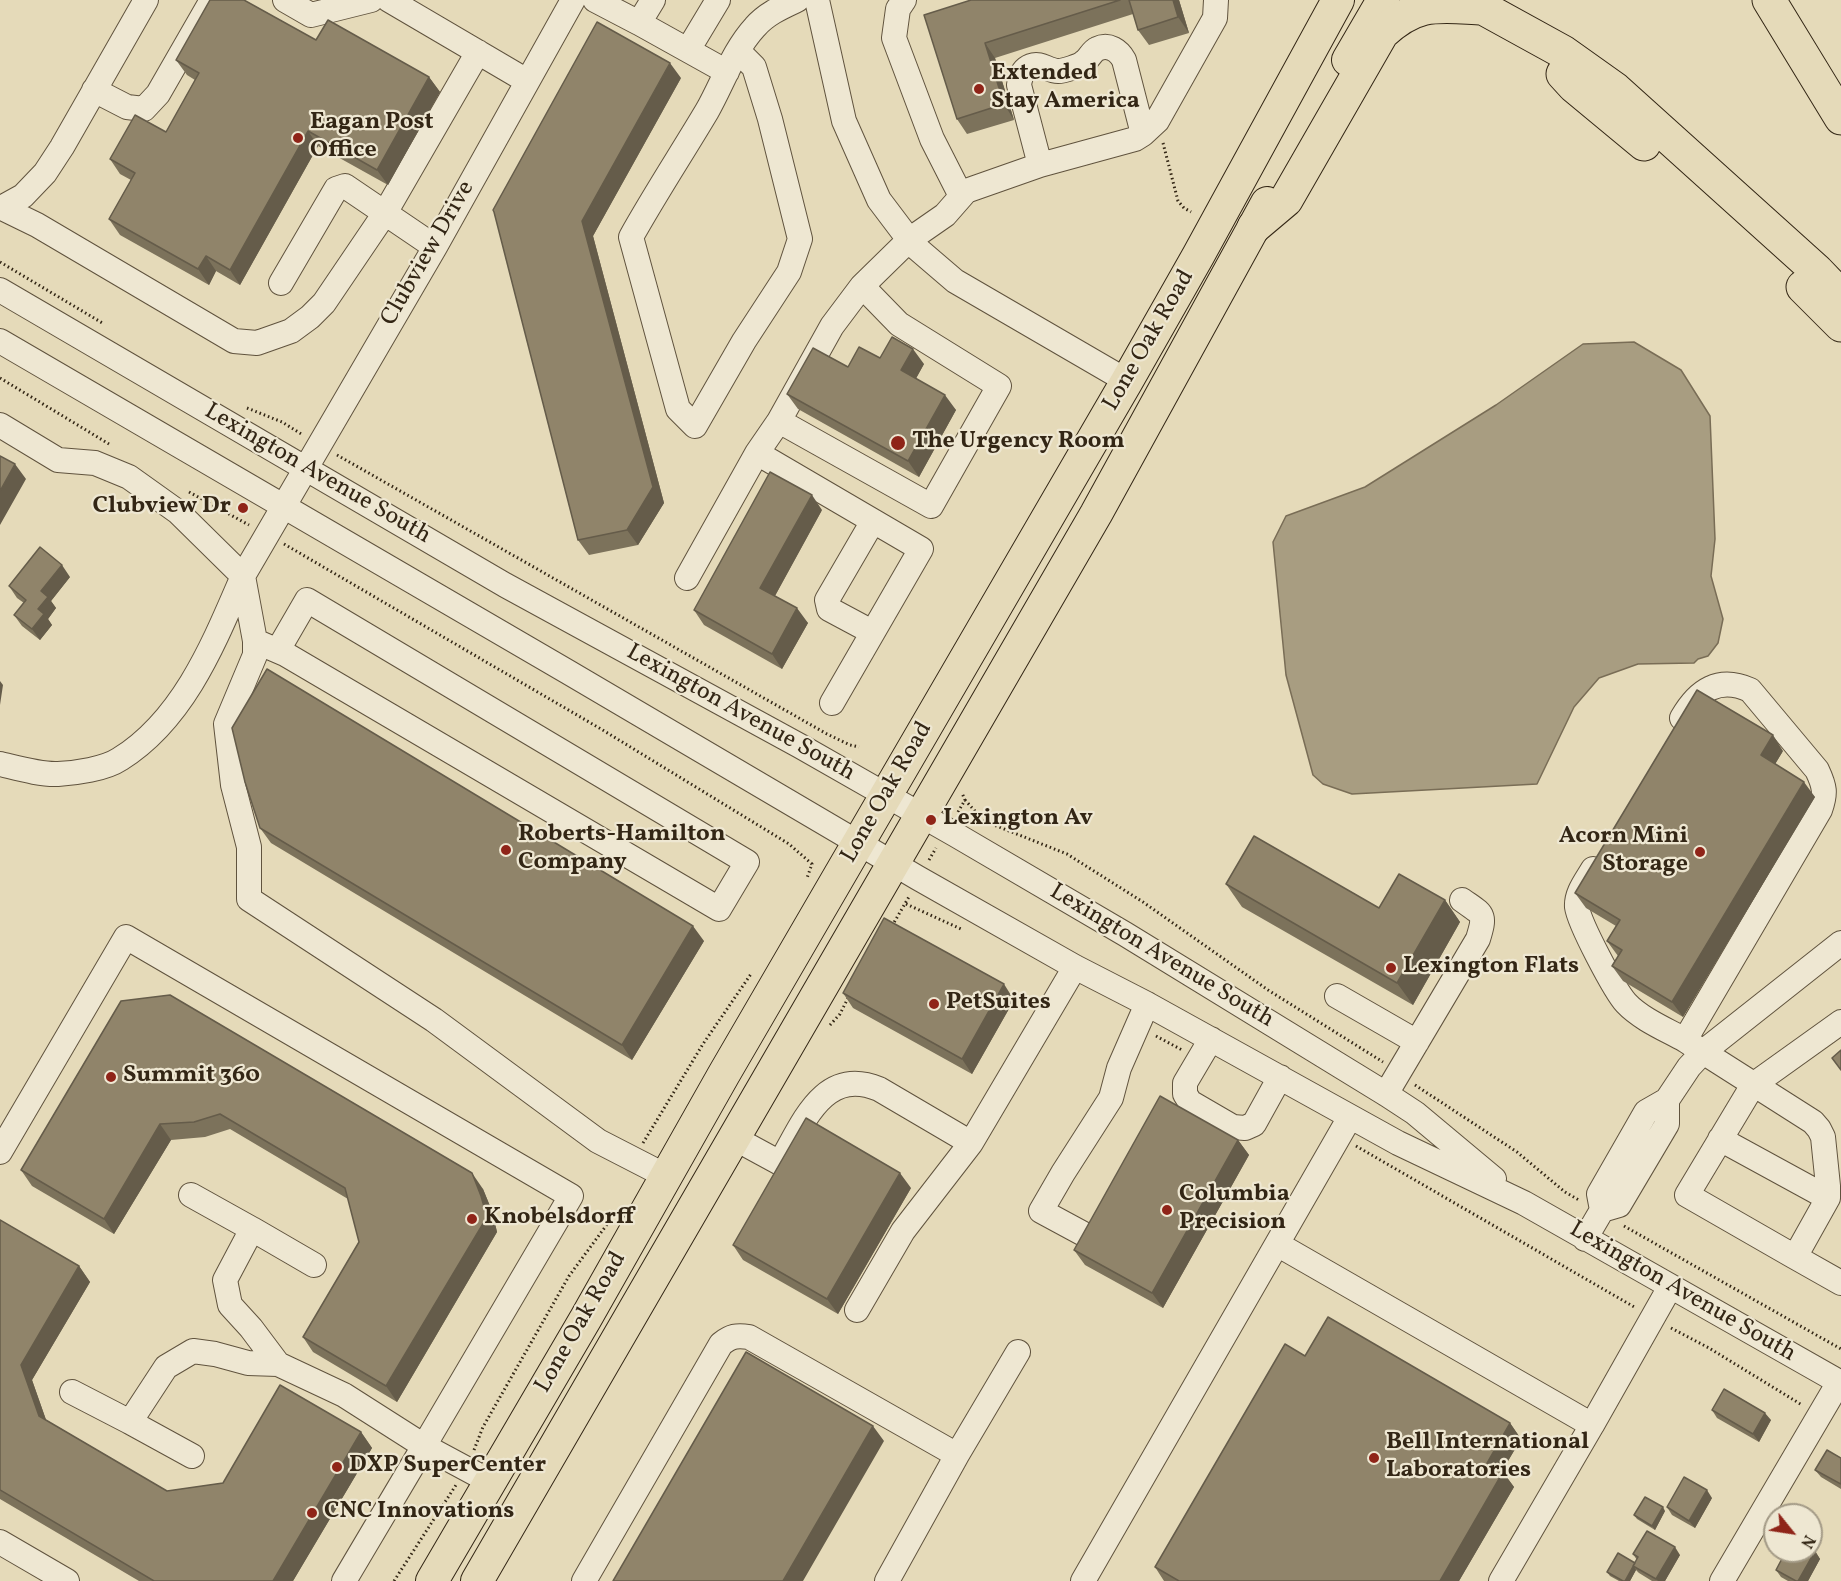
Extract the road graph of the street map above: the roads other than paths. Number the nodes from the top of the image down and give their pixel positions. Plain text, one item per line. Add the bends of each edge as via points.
1 (146, 0) edge
2 (212, 0) edge
3 (285, 0) edge
4 (371, 0) edge
5 (389, 0) edge
6 (573, 0) edge
7 (595, 0) edge
8 (653, 0) edge
9 (718, 0) edge
10 (797, 0) edge
11 (817, 0) edge
12 (904, 0) edge
13 (1216, 0) edge
14 (1338, 0) edge
15 (1383, 0) edge
16 (1769, 0) edge
17 (1486, 9) edge
18 (639, 23) junction
19 (688, 50) junction
20 (478, 52) junction
21 (732, 61) junction
22 (527, 81) junction
23 (94, 90) junction
24 (1841, 118) edge
25 (1150, 128) junction
26 (1040, 165) junction
27 (961, 196) junction
28 (1, 207) edge
29 (385, 213) junction
30 (1254, 227) junction
31 (909, 240) junction
32 (435, 247) junction
33 (281, 283) dead end
34 (862, 286) junction
35 (0, 290) edge
36 (1841, 296) edge
37 (1841, 325) edge
38 (0, 341) edge
39 (1127, 381) junction
40 (779, 421) junction
41 (0, 425) edge
42 (757, 453) junction
43 (305, 468) junction
44 (283, 507) junction
45 (873, 521) junction
46 (243, 576) junction
47 (687, 578) dead end
48 (872, 632) junction
49 (255, 641) junction
50 (278, 650) junction
51 (832, 703) dead end
52 (1671, 736) edge
53 (0, 764) edge
54 (887, 795) junction
55 (921, 815) junction
56 (858, 844) junction
57 (1604, 849) edge
58 (892, 864) junction
59 (1462, 900) dead end
60 (1841, 943) edge
61 (1075, 967) junction
62 (1337, 996) dead end
63 (1142, 1014) junction
64 (1841, 1022) edge
65 (1417, 1042) junction
66 (1694, 1046) junction
67 (1205, 1050) junction
68 (1280, 1077) junction
69 (1753, 1085) junction
70 (1386, 1094) junction
71 (1344, 1126) junction
72 (734, 1138) junction
73 (1720, 1139) junction
74 (971, 1143) junction
75 (0, 1152) edge
76 (666, 1176) junction
77 (191, 1195) dead end
78 (1828, 1198) junction
79 (1524, 1203) junction
80 (252, 1229) junction
81 (1091, 1238) edge
82 (1585, 1239) junction
83 (1277, 1244) junction
84 (1795, 1257) junction
85 (314, 1265) dead end
86 (1841, 1283) edge
87 (1670, 1287) junction
88 (857, 1310) dead end
89 (1018, 1352) dead end
90 (278, 1364) junction
91 (1840, 1382) edge
92 (72, 1392) dead end
93 (130, 1422) junction
94 (1592, 1425) junction
95 (423, 1446) junction
96 (957, 1455) junction
97 (192, 1456) dead end
98 (477, 1475) junction
99 (0, 1542) edge
100 (67, 1581) edge
101 (344, 1581) edge
102 (432, 1581) edge
103 (477, 1581) edge
104 (584, 1581) edge
105 (887, 1581) edge
106 (1083, 1581) edge
107 (1501, 1581) edge
108 (1722, 1581) edge

1 - 23 street
2 - 23 street via 158,94 144,109 127,107
3 - 4 street via 311,15
5 - 20 street
6 - 22 street, Clubview Drive
7 - 18 street
8 - 18 street
9 - 19 street
10 - 21 street via 755,26
11 - 31 street via 844,121 879,200
12 - 27 street via 898,9 894,38 932,139
13 - 25 street via 1215,18
14 - 39 main road, Lone Oak Road
15 - 30 main road, Lone Oak Road
16 - 24 highway
17 - 30 highway via 1423,7 1395,21 1382,33 1286,200
17 - 36 highway via 1563,52 1615,89
17 - 37 highway via 1780,264
18 - 19 street
19 - 21 street
20 - 22 street
20 - 29 street
21 - 21 street via 754,67 800,239 789,272 695,426 678,409 631,237 708,110
22 - 32 street, Clubview Drive
23 - 28 street via 38,182 23,196
25 - 26 street via 1135,139
25 - 26 street via 1124,60 1114,48 1096,49 1083,64 1058,71 1033,65 1020,77 1019,85
26 - 27 street
27 - 31 street via 945,215
28 - 29 street via 234,340 256,344 291,331 324,303
29 - 32 street
29 - 33 street via 345,186 336,189
30 - 55 main road, Lone Oak Road via 1096,514
31 - 34 street
31 - 39 street via 955,282
32 - 43 street, Clubview Drive
34 - 40 street via 832,326
34 - 40 street via 899,324 999,387 931,507
35 - 43 street, Lexington Avenue South
38 - 44 street, Lexington Avenue South
39 - 54 main road, Lone Oak Road
40 - 42 street
41 - 46 street via 58,459 95,463 129,477 178,512
42 - 45 street
42 - 47 street
43 - 44 street, Clubview Drive
43 - 54 street, Lexington Avenue South via 505,585
44 - 46 street, Clubview Drive
44 - 56 street, Lexington Avenue South
45 - 48 street via 827,600 829,609
45 - 48 street via 921,549
46 - 49 street
46 - 53 street, Clubview Drive via 190,684 149,738 118,760 90,770 57,774
48 - 51 street
49 - 50 street
49 - 76 street via 255,655 226,724 233,785 249,847 249,899 434,1020 598,1141
50 - 50 street via 719,909 747,862 308,600
52 - 66 street via 1700,695 1724,683 1738,685 1750,690 1817,770 1825,797
54 - 55 street, Lexington Avenue South
54 - 56 main road, Lone Oak Road
55 - 58 main road, Lone Oak Road
55 - 70 street, Lexington Avenue South via 1125,933
56 - 58 street, Lexington Avenue South
56 - 76 main road, Lone Oak Road
57 - 66 street via 1580,890 1577,907 1582,922 1625,1003
58 - 61 street, Lexington Avenue South
58 - 72 main road, Lone Oak Road
59 - 65 street via 1480,913 1483,922 1478,939
60 - 66 street
61 - 63 street, Lexington Avenue South
61 - 74 street
62 - 65 street
63 - 67 street, Lexington Avenue South
63 - 81 street via 1111,1098 1041,1211
64 - 69 street
65 - 70 street
66 - 69 street
66 - 82 street via 1689,1067 1667,1100 1667,1124 1619,1205 1602,1210
67 - 68 street, Lexington Avenue South
67 - 68 street via 1185,1083 1185,1094 1190,1102 1233,1127 1254,1124
68 - 71 street, Lexington Avenue South
69 - 73 street
69 - 78 street via 1819,1129
70 - 79 street, Lexington Avenue South via 1415,1113
71 - 79 street, Lexington Avenue South via 1398,1143
71 - 83 street
72 - 74 street via 780,1163 814,1105 825,1094 849,1084 865,1084
72 - 103 main road, Lone Oak Road
73 - 78 street
73 - 84 street via 1687,1195
74 - 88 street via 903,1231
75 - 95 street via 126,937 571,1196
76 - 98 main road, Lone Oak Road via 586,1318
77 - 80 street
78 - 84 street
79 - 82 street, Lexington Avenue South
80 - 85 street
80 - 90 street via 225,1280 230,1305
82 - 87 street, Lexington Avenue South
83 - 94 street
83 - 106 street
84 - 86 street
87 - 91 street, Lexington Avenue South
87 - 94 street
89 - 96 street
90 - 93 street via 248,1363 193,1351 166,1367
90 - 95 street via 344,1395
91 - 108 street
92 - 93 street
93 - 97 street
94 - 107 street
95 - 98 street
95 - 101 street
96 - 104 street via 749,1337 730,1337 721,1344
96 - 105 street
98 - 102 main road, Lone Oak Road
99 - 100 street

